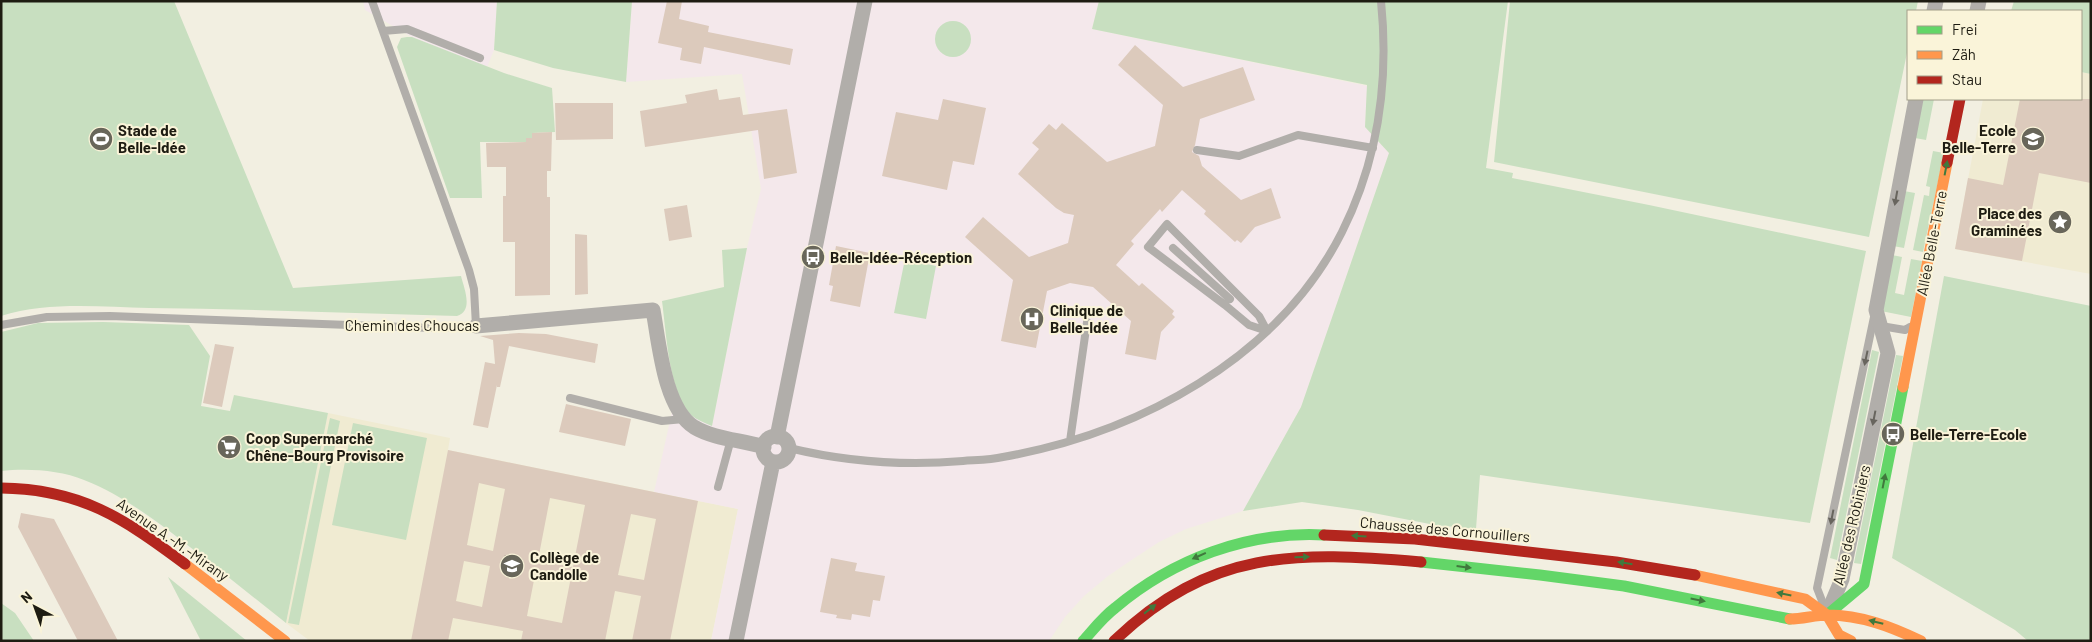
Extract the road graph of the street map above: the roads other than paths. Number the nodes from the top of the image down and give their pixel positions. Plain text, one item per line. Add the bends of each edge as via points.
1 (372, 1) edge
2 (865, 1) edge
3 (1381, 1) edge
4 (383, 31) junction
5 (480, 58) dead end
6 (1916, 100) edge
7 (1960, 100) edge
8 (1373, 148) junction
9 (1197, 150) dead end
10 (1173, 248) dead end
11 (1236, 292) junction
12 (1228, 302) junction
13 (1876, 310) junction
14 (1088, 322) dead end
15 (1914, 324) junction
16 (1, 325) edge
17 (476, 326) junction
18 (1881, 326) junction
19 (1267, 331) junction
20 (1902, 387) joint
21 (570, 398) dead end
22 (684, 419) junction
23 (777, 437) junction
24 (730, 439) junction
25 (1070, 441) junction
26 (764, 447) junction
27 (789, 448) junction
28 (773, 462) junction
29 (718, 487) dead end
30 (1, 488) edge
31 (1828, 614) junction
32 (285, 641) edge
33 (736, 641) edge
34 (1083, 641) edge
35 (1114, 641) edge
36 (1851, 641) edge
37 (1921, 641) edge

1 - 4 lane
2 - 23 street
3 - 8 lane via 1384,76
4 - 5 lane via 407,28
4 - 17 lane via 469,270 474,289
6 -> 13 street
15 -> 7 street, Allée Belle-Terre
8 - 9 lane via 1298,135 1239,156
8 - 19 lane via 1342,232 1313,279
10 - 12 lane
11 - 12 lane
11 - 12 lane via 1167,224 1148,247
11 - 19 lane via 1259,316
12 - 19 lane via 1249,326
13 - 18 street, Allée des Robiniers
13 -> 31 lane via 1817,588
14 - 25 lane
15 - 18 lane via 1906,330
15 - 20 street, Allée Belle-Terre
16 - 17 lane, Chemin des Choucas via 47,317 110,316 431,328
17 - 22 street, Chemin des Choucas via 653,310 665,374
18 -> 31 street, Allée des Robiniers via 1888,353 1845,566
19 - 25 lane via 1237,358 1205,380 1142,414
31 -> 20 street, Allée des Robiniers via 1864,584
21 - 22 lane via 662,421
22 - 24 street via 694,427
23 - 26 street via 767,440
23 - 27 street via 784,439
24 - 26 street
24 - 29 lane
25 - 27 lane via 1001,458 923,464 845,459
26 - 28 street via 765,454
27 - 28 street via 784,460
28 - 33 street
30 - 32 street, Avenue A.-M.-Mirany via 43,489 73,496 104,509 144,533
31 -> 34 street, Chaussée des Cornouillers via 1805,599 1642,566 1415,539 1308,534 1250,540 1211,551 1178,566 1113,609
35 -> 31 street, Chaussée des Cornouillers via 1181,588 1253,563 1300,556 1449,565 1606,584 1790,619
31 - 36 street, Chaussée des Cornouillers via 1839,634
37 -> 31 street, Chaussée des Cornouillers via 1878,621

